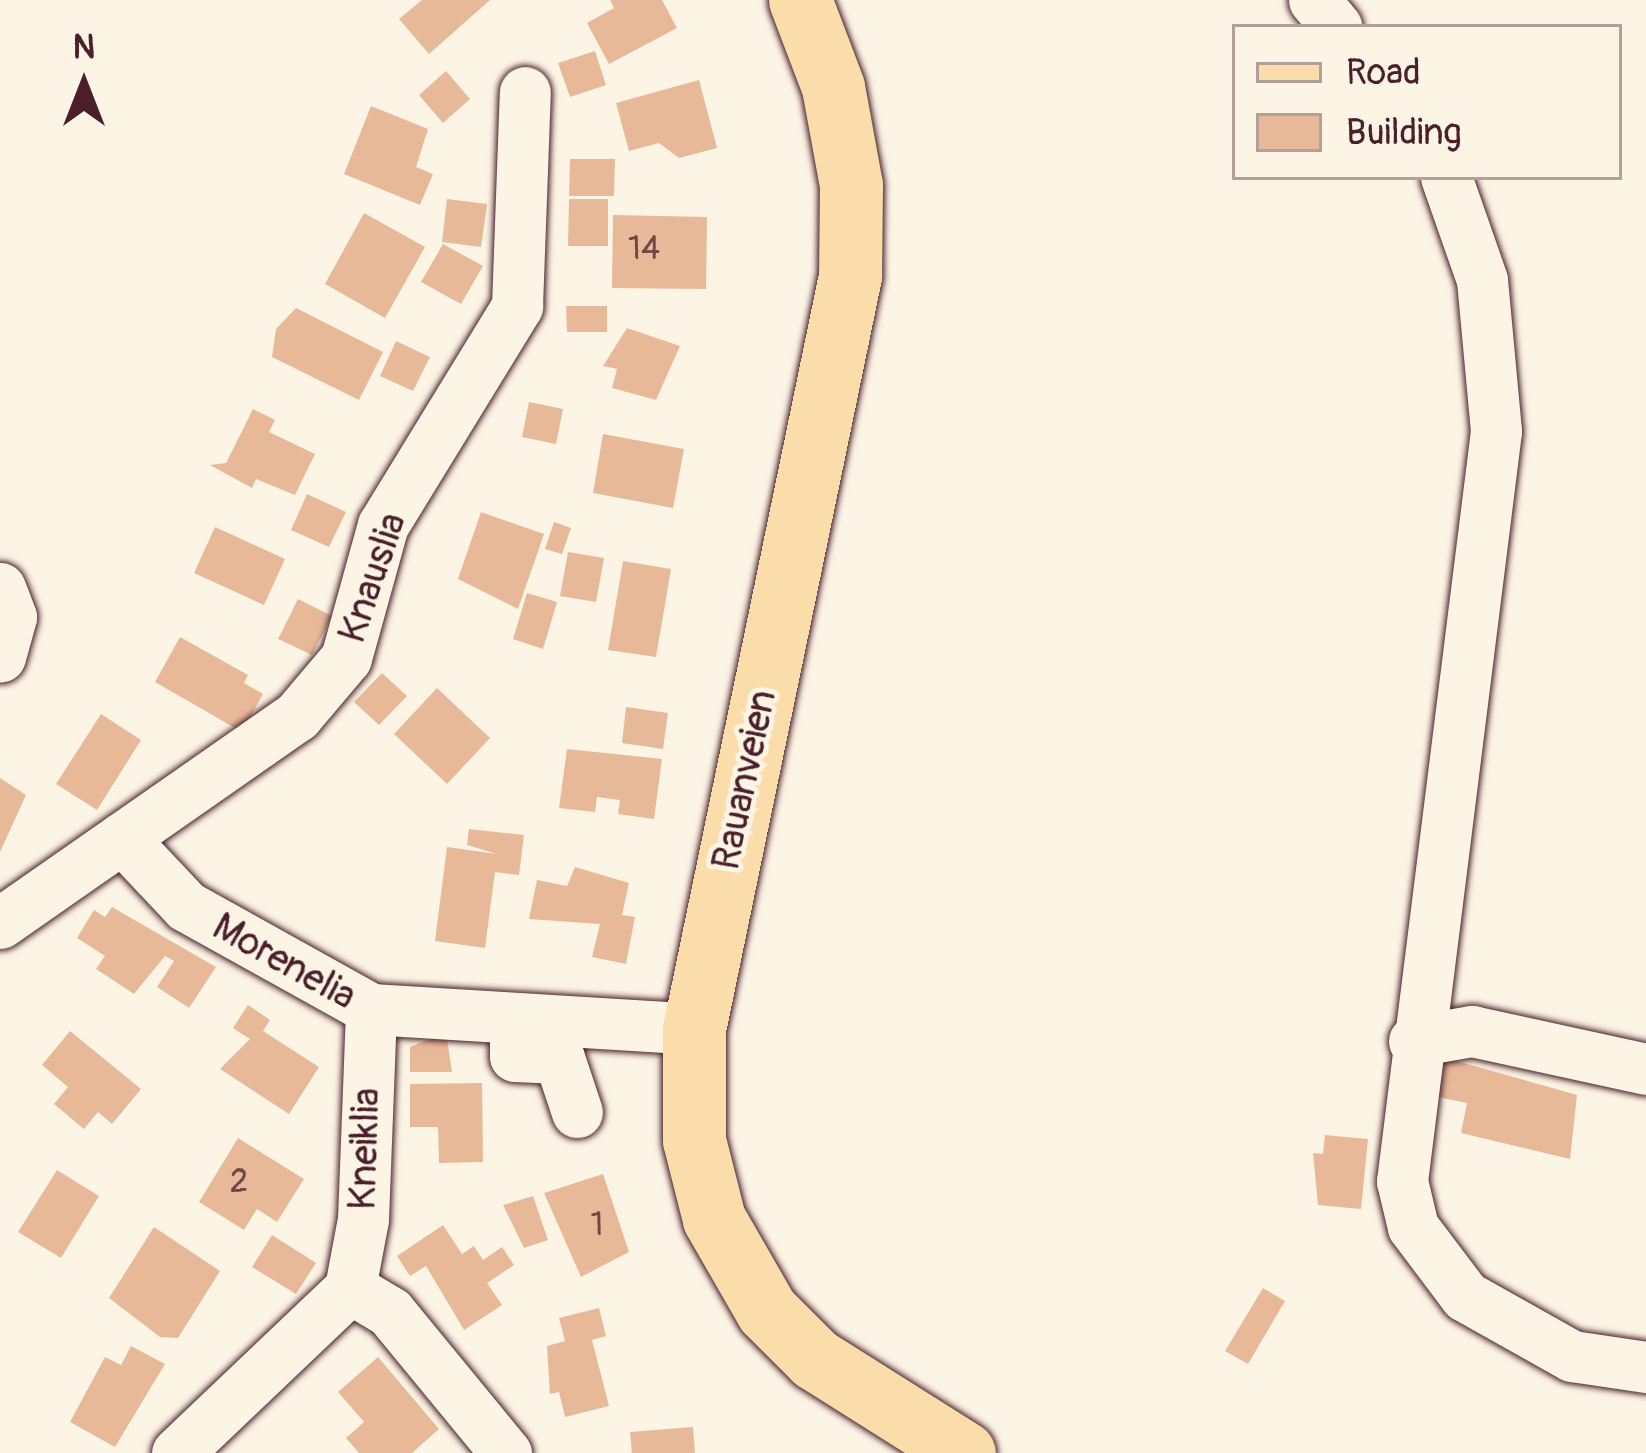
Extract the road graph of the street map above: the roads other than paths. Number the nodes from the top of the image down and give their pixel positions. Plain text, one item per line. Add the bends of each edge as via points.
1 (800, 0) edge
2 (1314, 0) edge
3 (1334, 24) edge
4 (525, 92) dead end
5 (1447, 180) edge
6 (0, 588) edge
7 (0, 657) edge
8 (122, 838) junction
9 (0, 923) edge
10 (370, 1010) junction
11 (515, 1018) junction
12 (694, 1029) junction
13 (1414, 1041) junction
14 (1646, 1069) edge
15 (577, 1112) dead end
16 (350, 1288) junction
17 (1646, 1367) edge
18 (177, 1453) edge
19 (506, 1453) edge
20 (964, 1453) edge

1 - 12 main road, Rauanveien via 833,87 851,185 850,276
2 - 3 street
4 - 8 street, Knauslia via 518,306 383,525 346,658 297,716
5 - 13 street via 1482,280 1496,431
6 - 7 street via 11,617
8 - 9 street, Knauslia
8 - 10 street, Morenelia via 186,907
10 - 11 street, Morenelia
10 - 16 street, Kneiklia via 363,1219
11 - 12 street, Morenelia
11 - 15 street via 515,1056 559,1058
12 - 20 main road, Rauanveien via 691,1105 703,1183 750,1286 815,1359
13 - 14 street via 1472,1031
13 - 17 street via 1402,1181 1435,1264 1514,1331 1572,1356
16 - 18 street
16 - 19 street via 390,1312

